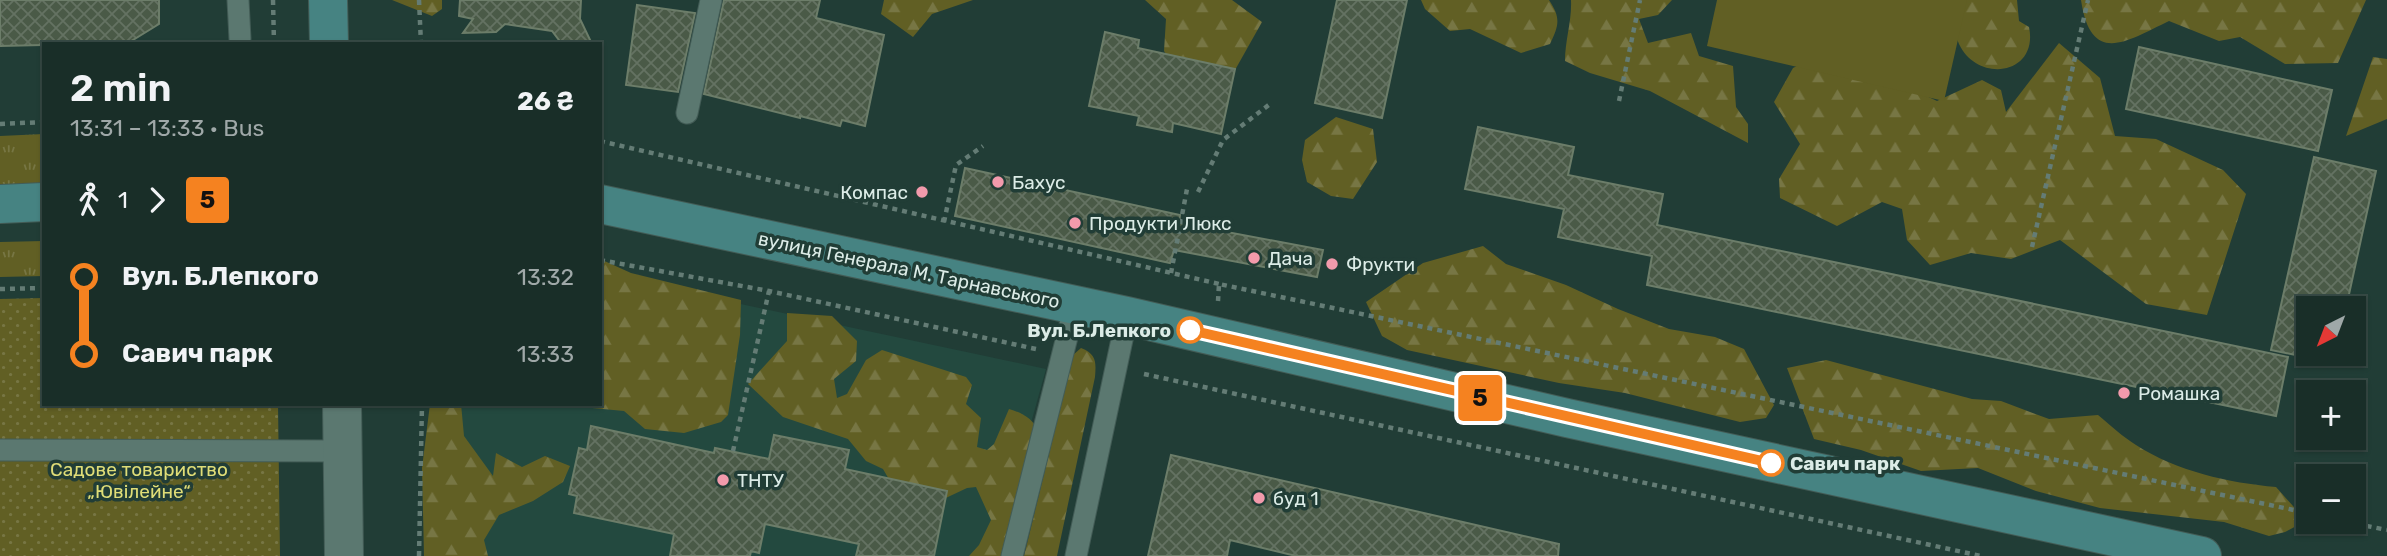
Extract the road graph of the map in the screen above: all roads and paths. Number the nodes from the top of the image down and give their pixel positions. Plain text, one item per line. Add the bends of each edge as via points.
1 (238, 0) edge
2 (273, 0) edge
3 (328, 0) edge
4 (419, 0) edge
5 (711, 0) edge
6 (1640, 0) edge
7 (2088, 0) edge
8 (240, 39) dead end
9 (274, 42) edge
10 (329, 42) edge
11 (421, 42) edge
12 (1619, 101) dead end
13 (1270, 104) dead end
14 (687, 113) dead end
15 (42, 122) edge
16 (0, 124) edge
17 (602, 141) edge
18 (983, 146) dead end
19 (1187, 190) dead end
20 (1198, 192) dead end
21 (42, 202) edge
22 (0, 204) edge
23 (602, 204) edge
24 (944, 222) junction
25 (2032, 247) dead end
26 (602, 260) edge
27 (1171, 273) junction
28 (1219, 284) junction
29 (42, 288) edge
30 (0, 289) edge
31 (769, 291) junction
32 (1075, 305) junction
33 (1217, 312) dead end
34 (1127, 316) junction
35 (1064, 355) junction
36 (1115, 368) junction
37 (342, 406) edge
38 (422, 406) edge
39 (0, 450) edge
40 (733, 451) dead end
41 (344, 452) junction
42 (2296, 510) edge
43 (2366, 526) edge
44 (2387, 530) edge
45 (2191, 555) edge
46 (344, 556) edge
47 (419, 556) edge
48 (1012, 556) edge
49 (1076, 556) edge
50 (1981, 556) edge

1 - 8 lane
2 - 9 path
3 - 10 main road
4 - 11 path
5 - 14 lane
6 - 12 path
7 - 25 path
13 - 20 path via 1223,140
15 - 16 path
17 - 24 path
18 - 24 path via 956,165
19 - 27 path
21 - 22 main road
23 - 32 main road, вулиця Генерала М. Тарнавського
24 - 27 path
26 - 31 path
27 - 28 path
28 - 33 path
28 - 42 path
29 - 30 path
31 - 35 path
31 - 40 path
32 - 34 main road, вулиця Генерала М. Тарнавського
32 - 35 lane
34 - 36 lane
34 - 45 main road, вулиця Генерала М. Тарнавського
35 - 48 lane
36 - 49 lane
36 - 50 path
37 - 41 street
38 - 47 path
39 - 41 lane
41 - 46 street
43 - 44 path

